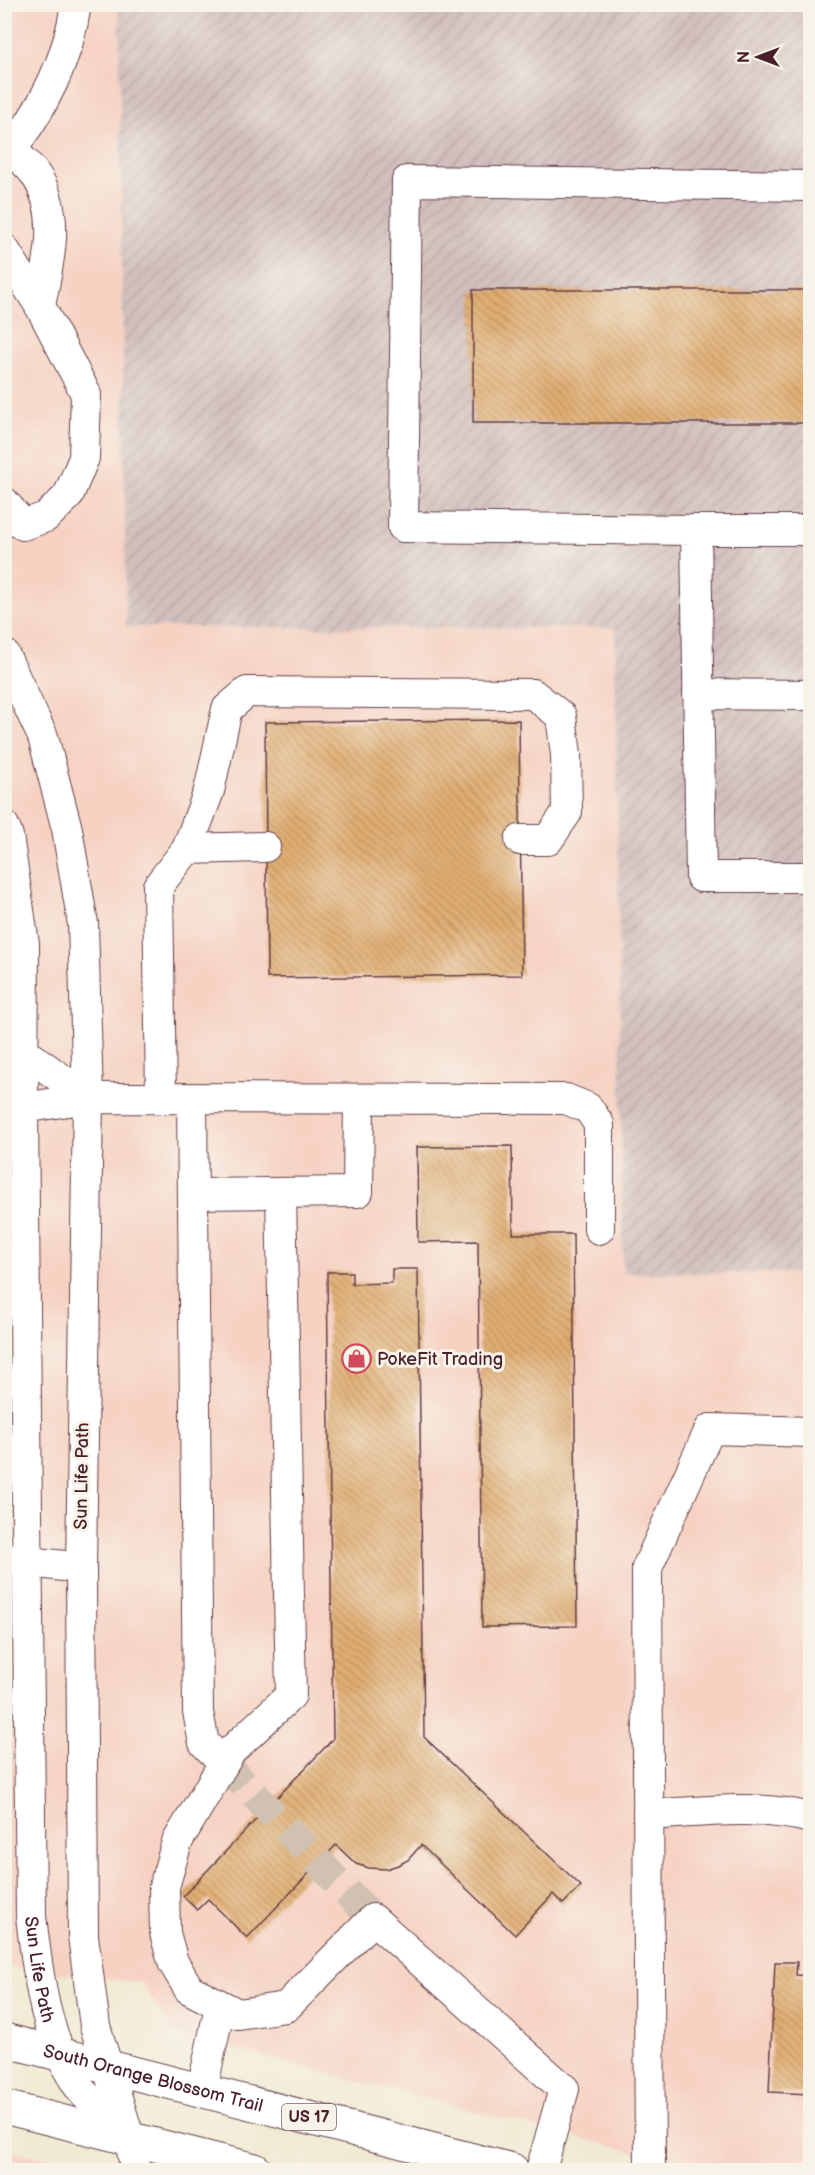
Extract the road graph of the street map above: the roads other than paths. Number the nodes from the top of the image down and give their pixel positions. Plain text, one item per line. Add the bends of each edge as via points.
1 (76, 4) edge
2 (8, 154) edge
3 (810, 186) edge
4 (4, 249) edge
5 (40, 306) junction
6 (4, 502) edge
7 (696, 530) junction
8 (810, 530) edge
9 (4, 654) edge
10 (698, 694) junction
11 (810, 695) edge
12 (4, 826) edge
13 (520, 840) dead end
14 (266, 847) dead end
15 (187, 849) junction
16 (810, 877) edge
17 (14, 1052) edge
18 (88, 1098) junction
19 (161, 1099) junction
20 (359, 1099) junction
21 (192, 1100) junction
22 (14, 1108) edge
23 (281, 1193) junction
24 (193, 1194) junction
25 (598, 1229) dead end
26 (810, 1431) edge
27 (16, 1560) edge
28 (81, 1568) junction
29 (223, 1762) junction
30 (648, 1815) junction
31 (810, 1818) edge
32 (220, 2006) junction
33 (4, 2040) edge
34 (60, 2054) junction
35 (105, 2065) junction
36 (202, 2090) junction
37 (4, 2107) edge
38 (129, 2137) junction
39 (136, 2170) edge
40 (255, 2170) edge
41 (512, 2170) edge
42 (541, 2170) edge
43 (650, 2170) edge

1 - 2 street via 69,42 51,89
2 - 5 street via 37,177 50,204 51,249
3 - 7 street via 407,181 403,527
4 - 5 street
5 - 6 street via 86,394 84,458 68,496 46,517 23,525
7 - 8 street
7 - 10 street
9 - 18 street, Sun Life Path via 43,737 67,829 83,924
10 - 11 street
10 - 16 street via 701,877
12 - 17 street, Sun Life Path via 24,944
13 - 15 street via 548,840 567,812 561,716 533,694 247,693 226,709 209,791
14 - 15 street
15 - 19 street via 158,886
17 - 18 street
17 - 22 street, Sun Life Path
18 - 19 street
18 - 22 street
18 - 28 street, Sun Life Path
19 - 21 street
20 - 21 street
20 - 23 street via 358,1192
20 - 25 street via 543,1097 566,1099 588,1108 599,1124
21 - 24 street
22 - 27 street, Sun Life Path
23 - 24 street
23 - 29 street via 291,1695
24 - 29 street via 198,1712 204,1743
26 - 30 street via 710,1429 647,1568
27 - 28 street
27 - 34 street, Sun Life Path via 31,1917 47,2015
28 - 35 street, Sun Life Path via 83,1936 95,2026
29 - 32 street via 177,1842 164,1887 165,1933 173,1962 189,1989
30 - 31 street via 790,1812
30 - 43 street
32 - 36 street
32 - 42 street via 238,2014 286,2007 373,1919 564,2089
33 - 34 main road, South Orange Blossom Trail / US 17
34 - 35 main road, South Orange Blossom Trail / US 17
34 - 38 street, Sun Life Path via 83,2091
35 - 36 main road, South Orange Blossom Trail / US 17
35 - 38 street, Sun Life Path
36 - 41 main road, South Orange Blossom Trail / US 17
37 - 38 main road
38 - 39 street
38 - 40 main road

